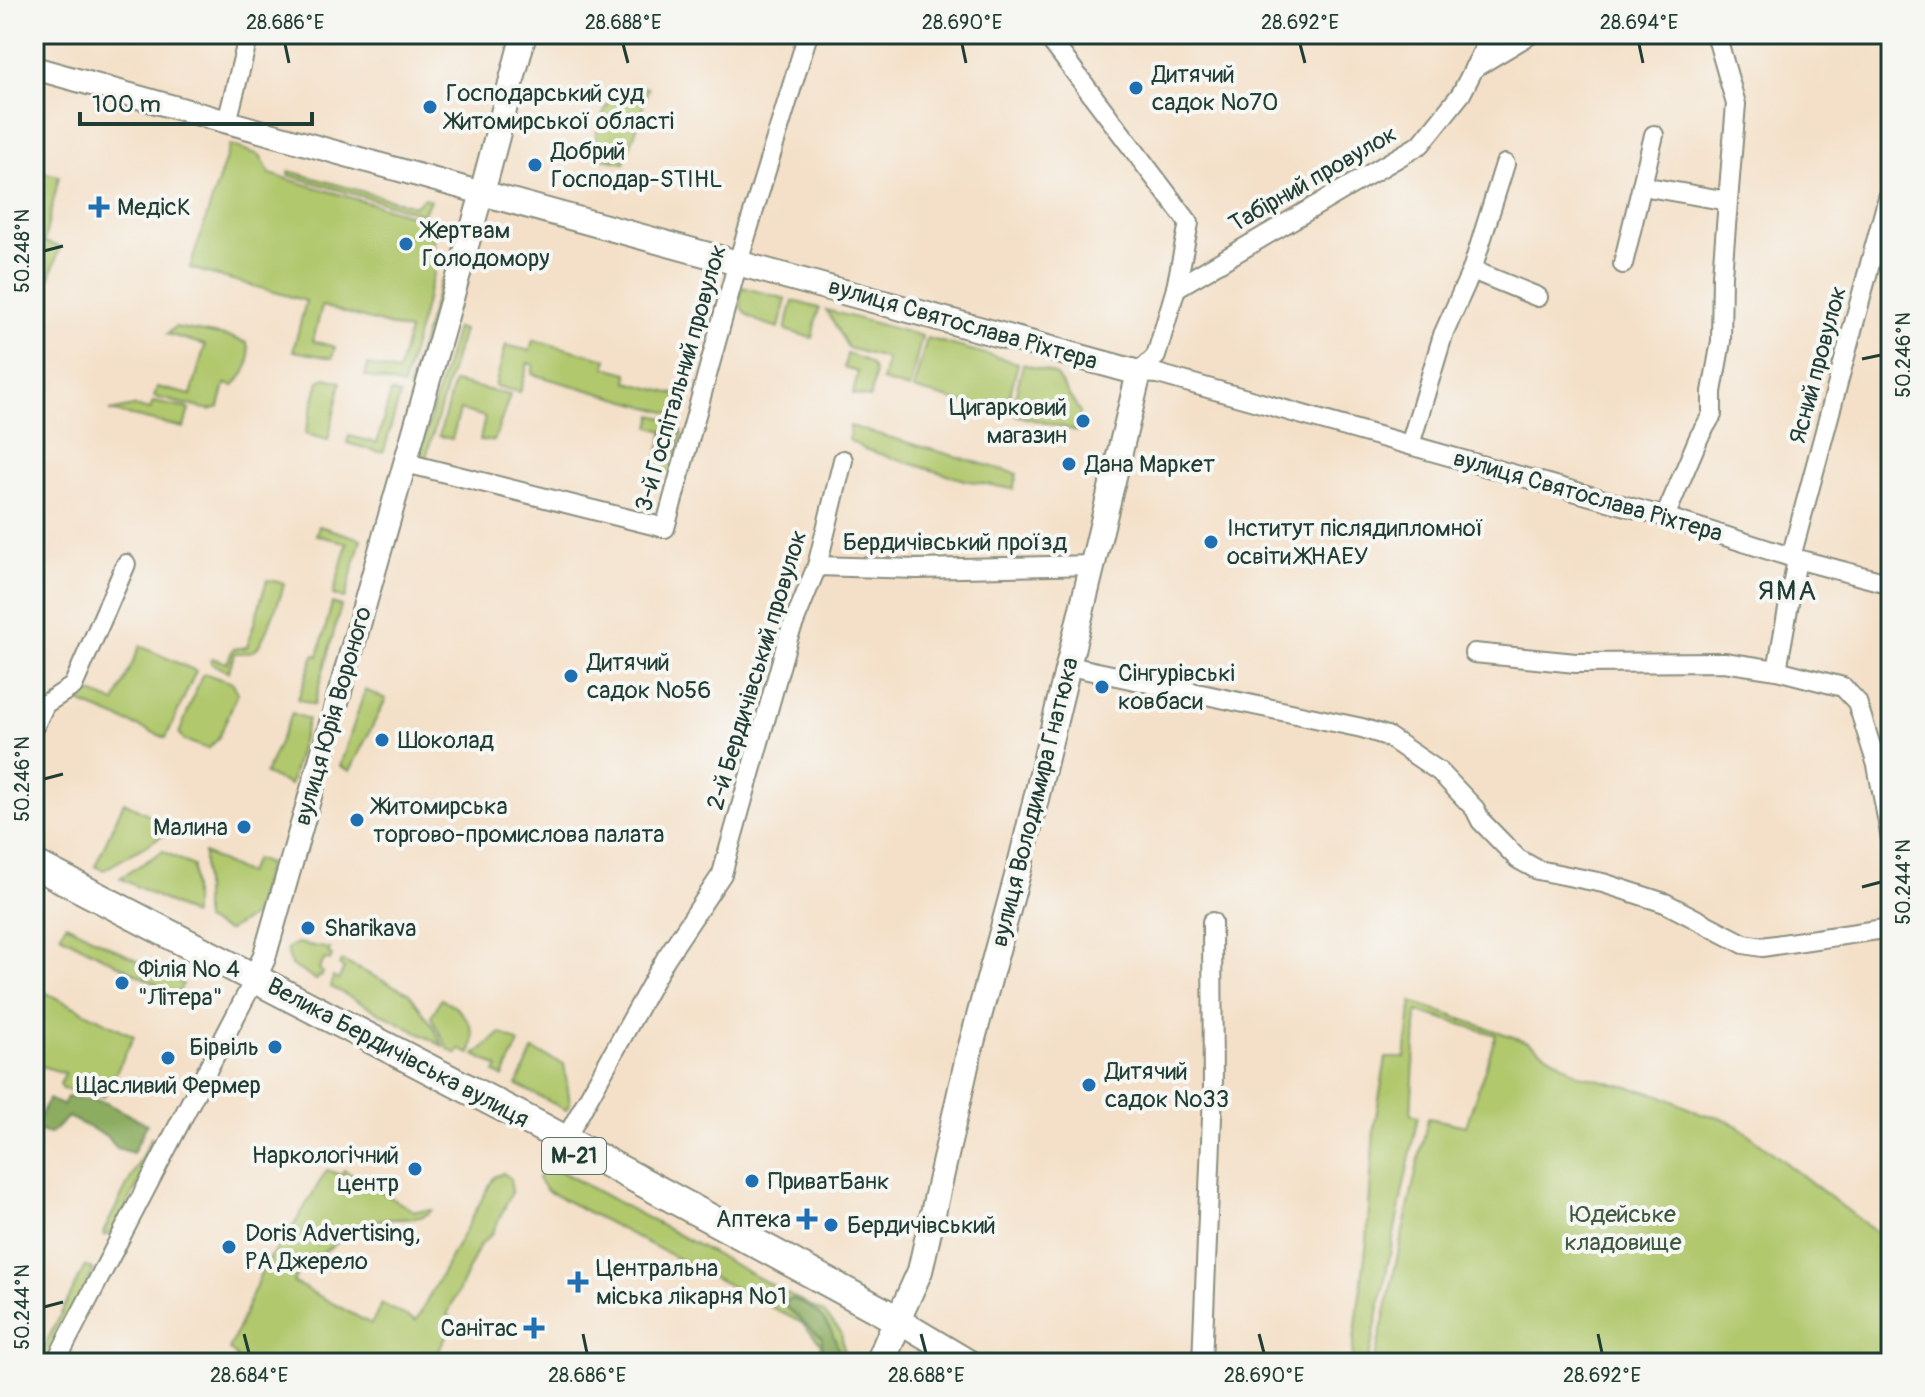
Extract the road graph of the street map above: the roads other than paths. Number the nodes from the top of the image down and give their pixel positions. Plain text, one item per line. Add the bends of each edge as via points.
1 (249, 34) edge
2 (524, 34) edge
3 (808, 34) edge
4 (1046, 34) edge
5 (1485, 34) edge
6 (1531, 34) edge
7 (1716, 34) edge
8 (34, 68) edge
9 (1474, 68) junction
10 (227, 122) junction
11 (1654, 135) dead end
12 (1505, 164) dead end
13 (1642, 186) junction
14 (1891, 186) edge
15 (482, 193) junction
16 (1728, 201) junction
17 (738, 262) junction
18 (1623, 264) dead end
19 (1472, 270) junction
20 (1176, 288) junction
21 (1538, 297) dead end
22 (1139, 373) junction
23 (1410, 445) junction
24 (843, 460) dead end
25 (406, 463) junction
26 (1665, 517) junction
27 (1794, 558) junction
28 (126, 564) dead end
29 (1094, 565) junction
30 (817, 566) junction
31 (1891, 584) edge
32 (1474, 653) dead end
33 (1069, 666) junction
34 (1777, 670) junction
35 (39, 697) edge
36 (34, 727) edge
37 (1891, 839) edge
38 (34, 864) edge
39 (34, 874) edge
40 (1212, 922) dead end
41 (1891, 928) edge
42 (253, 982) junction
43 (565, 1140) junction
44 (896, 1326) junction
45 (55, 1363) edge
46 (880, 1363) edge
47 (950, 1363) edge
48 (970, 1363) edge
49 (1202, 1363) edge

1 - 10 street
2 - 15 main road, вулиця Юрія Вороного
3 - 17 street, 3-й Госпітальний провулок
4 - 20 street, вулиця Володимира Гнатюка via 1189,223
5 - 9 street via 1486,45
6 - 9 street, Табірний провулок
7 - 16 street via 1736,104
8 - 10 street, вулиця Святослава Ріхтера
9 - 20 street, Табірний провулок via 1461,94 1421,144
10 - 15 street, вулиця Святослава Ріхтера
11 - 13 street
12 - 19 street
13 - 16 street
13 - 18 street
14 - 27 street, Ясний провулок
15 - 17 main road, вулиця Святослава Ріхтера
15 - 25 street, вулиця Юрія Вороного
16 - 26 street via 1712,415
17 - 22 main road, вулиця Святослава Ріхтера
17 - 25 street, 3-й Госпітальний провулок via 665,528
19 - 21 street
19 - 23 street via 1443,335
20 - 22 street, вулиця Володимира Гнатюка via 1156,356
22 - 23 street, вулиця Святослава Ріхтера
22 - 29 main road, вулиця Володимира Гнатюка
23 - 26 street, вулиця Святослава Ріхтера
24 - 30 street, 2-й Бердичівський провулок
25 - 42 street, вулиця Юрія Вороного
26 - 27 street, вулиця Святослава Ріхтера
27 - 31 street, вулиця Святослава Ріхтера
27 - 34 street, Ясний провулок
28 - 35 street via 73,686
29 - 30 street, Бердичівський проїзд
29 - 33 main road, вулиця Володимира Гнатюка
30 - 43 street, 2-й Бердичівський провулок via 789,635 722,874 666,958
32 - 34 street via 1576,663 1724,662
33 - 41 street via 1387,736 1440,772 1518,859 1538,870 1665,903 1744,944 1762,947
33 - 44 main road, вулиця Володимира Гнатюка via 968,1057 920,1271
34 - 37 street via 1832,682 1857,702 1877,765
35 - 36 street
38 - 42 highway, Велика Бердичівська вулиця / М-21
39 - 42 highway, Велика Бердичівська вулиця / М-21
40 - 49 street via 1213,1092
42 - 43 highway, Велика Бердичівська вулиця / М-21
42 - 44 highway, Велика Бердичівська вулиця / М-21
42 - 45 street, вулиця Юрія Вороного
43 - 44 highway, Велика Бердичівська вулиця / М-21
44 - 46 highway
44 - 47 main road, Велика Бердичівська вулиця
44 - 48 main road, Велика Бердичівська вулиця

